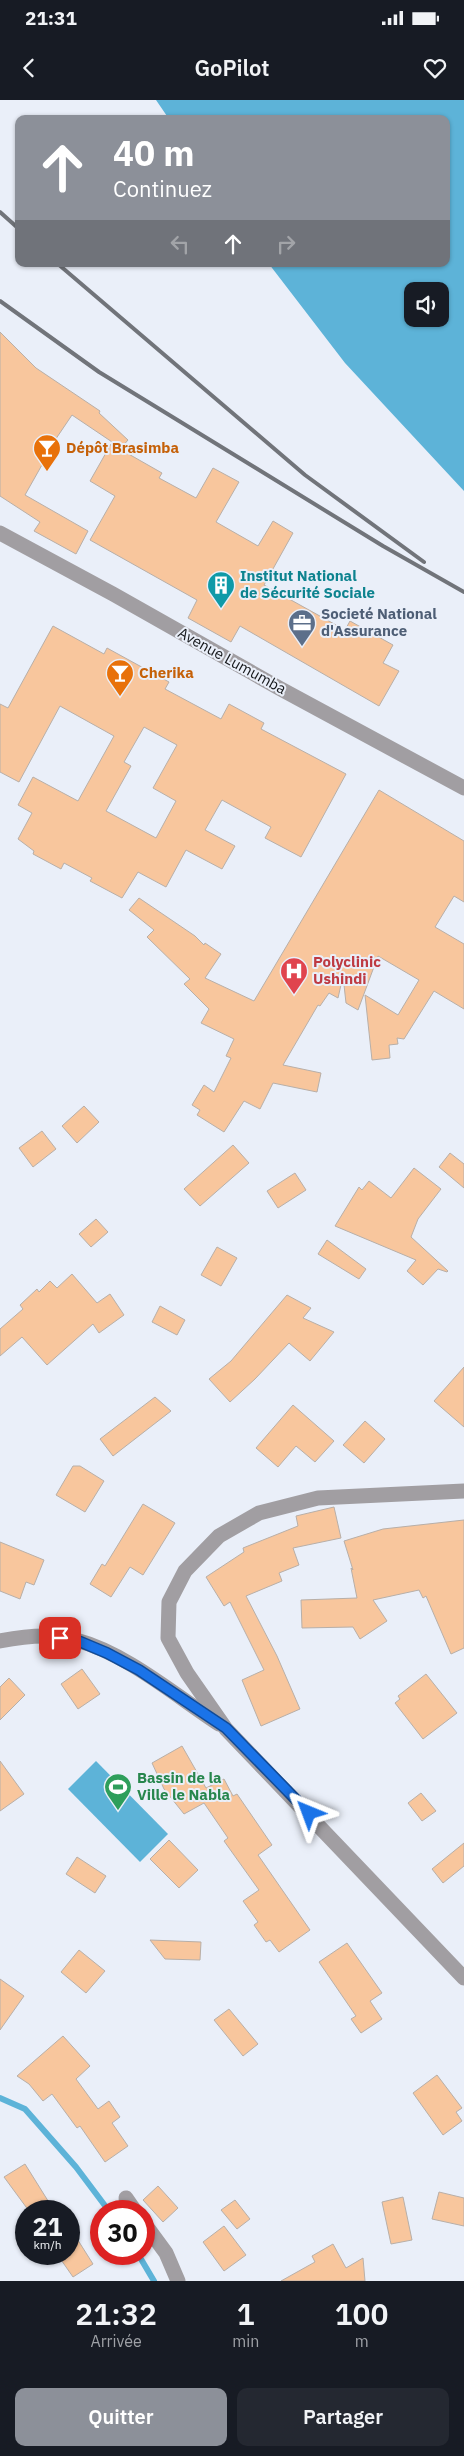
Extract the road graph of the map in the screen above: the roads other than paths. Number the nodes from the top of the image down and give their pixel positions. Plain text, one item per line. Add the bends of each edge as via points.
1 (0, 533) edge
2 (464, 788) edge
3 (464, 1491) edge
4 (0, 1641) edge
5 (226, 1728) junction
6 (464, 1978) edge
7 (155, 2238) edge
8 (178, 2281) edge

1 - 2 street, Avenue Lumumba
3 - 5 street via 318,1498 259,1513 219,1536 185,1570 170,1602 168,1638 187,1673
4 - 5 street via 44,1636 76,1640 139,1670
5 - 6 street
7 - 8 street via 166,2253

